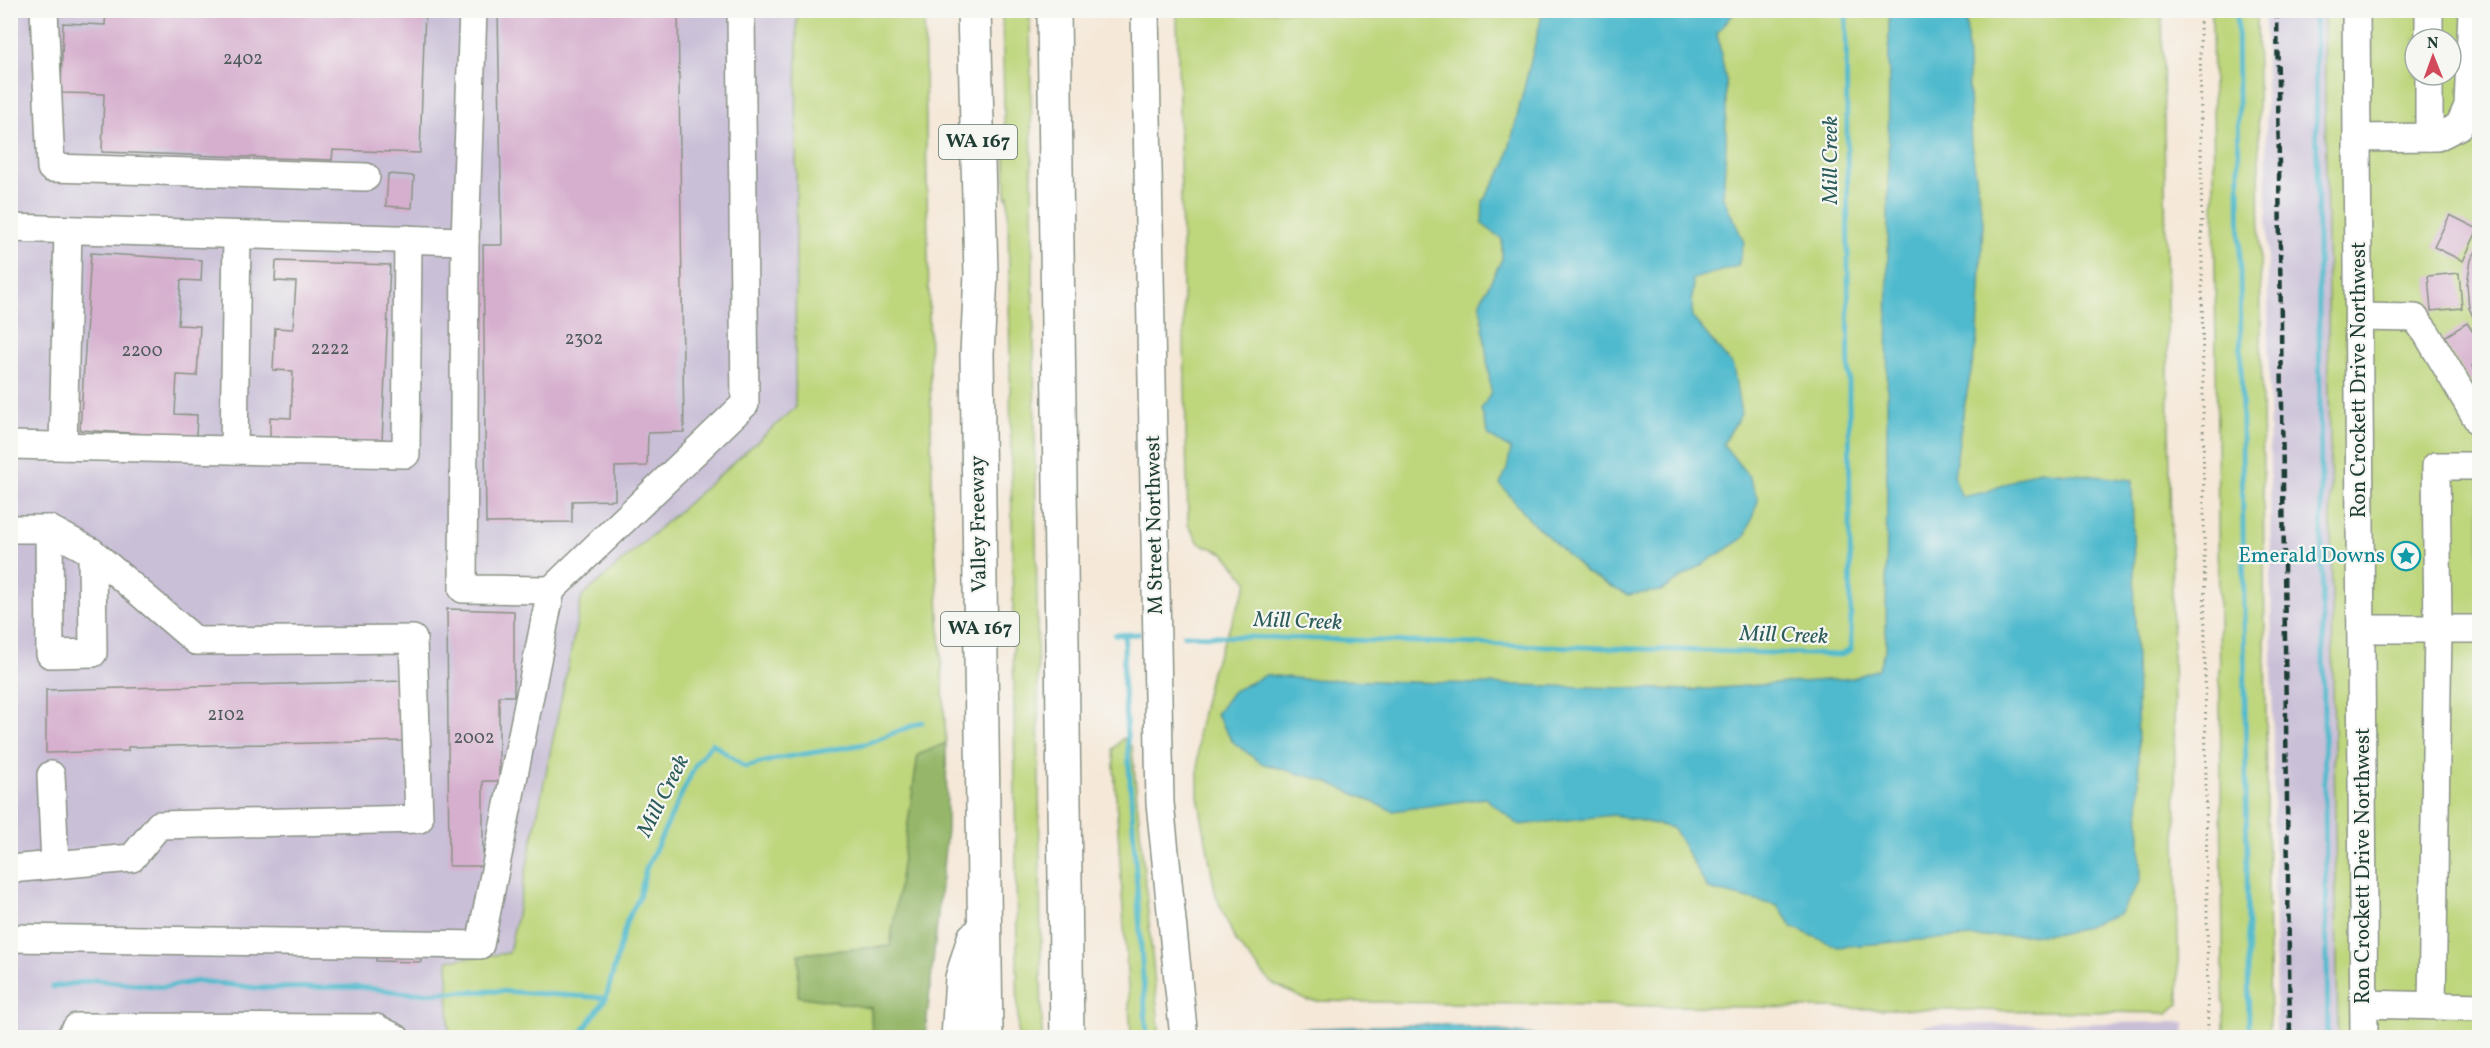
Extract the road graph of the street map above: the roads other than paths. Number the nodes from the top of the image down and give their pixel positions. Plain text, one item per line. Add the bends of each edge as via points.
1 (44, 10) edge
2 (473, 10) edge
3 (741, 10) edge
4 (974, 10) edge
5 (1054, 10) edge
6 (1145, 10) edge
7 (2356, 10) edge
8 (2429, 10) edge
9 (2472, 10) edge
10 (2429, 27) edge
11 (2429, 87) edge
12 (2429, 137) junction
13 (2357, 138) junction
14 (366, 177) dead end
15 (10, 228) edge
16 (68, 230) junction
17 (237, 235) junction
18 (408, 239) junction
19 (465, 241) junction
20 (2359, 317) junction
21 (2480, 424) edge
22 (10, 445) edge
23 (63, 446) junction
24 (234, 450) junction
25 (2480, 466) edge
26 (1061, 502) junction
27 (10, 529) edge
28 (49, 529) junction
29 (92, 552) junction
30 (551, 590) junction
31 (2361, 629) junction
32 (2438, 629) junction
33 (2480, 629) edge
34 (51, 776) dead end
35 (55, 865) junction
36 (10, 869) edge
37 (984, 904) junction
38 (10, 938) edge
39 (2364, 1004) junction
40 (2432, 1005) junction
41 (2480, 1006) edge
42 (69, 1038) edge
43 (396, 1038) edge
44 (958, 1038) edge
45 (986, 1038) edge
46 (1067, 1038) edge
47 (1087, 1038) edge
48 (1184, 1038) edge
49 (2364, 1038) edge

1 - 14 street via 51,168
2 - 19 street
3 - 30 street via 745,404
4 - 37 highway, Valley Freeway / WA 167 via 981,274 977,354
5 - 26 highway
6 - 48 street, M Street Northwest via 1160,802
7 - 13 street, Ron Crockett Drive Northwest
8 - 10 street
9 - 12 street via 2468,105 2459,126
11 - 12 street
12 - 13 street
13 - 20 street, Ron Crockett Drive Northwest
15 - 16 street
16 - 17 street
16 - 23 street
17 - 18 street
17 - 24 street
18 - 19 street
18 - 24 street via 406,454
19 - 30 street via 463,589
20 - 21 street via 2415,318
20 - 31 street, Ron Crockett Drive Northwest
22 - 23 street
23 - 24 street
25 - 32 street via 2436,466
26 - 46 highway
26 - 47 highway
27 - 28 street
28 - 29 street
28 - 29 street via 50,654 93,653
29 - 35 street via 196,641 413,639 419,819 159,825 132,858
30 - 38 street via 480,945
31 - 32 street
31 - 39 street, Ron Crockett Drive Northwest
32 - 33 street
32 - 40 street
34 - 35 street
35 - 36 street
37 - 44 highway via 962,978
37 - 45 highway, Valley Freeway / WA 167
39 - 40 street
39 - 49 street, Ron Crockett Drive Northwest
40 - 41 street
42 - 43 street via 77,1027 113,1027 376,1028

